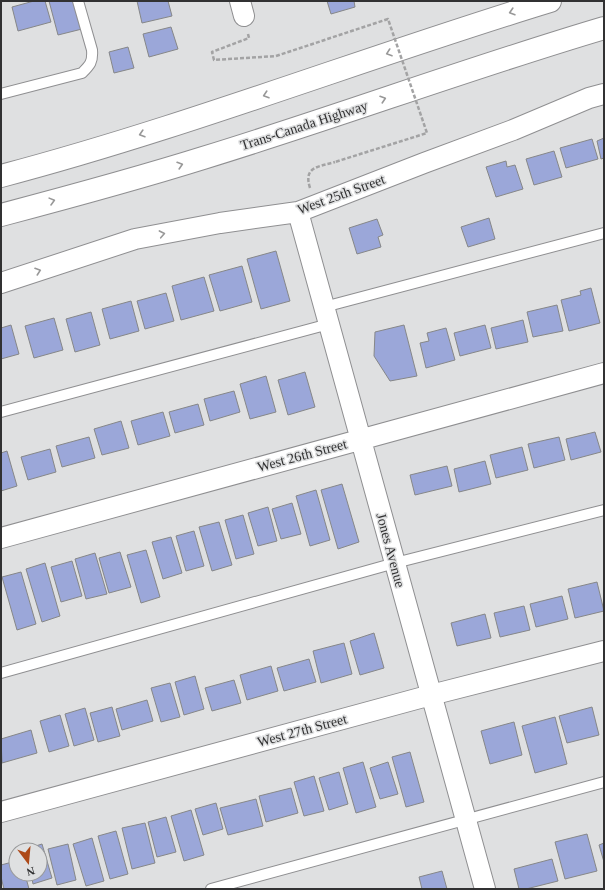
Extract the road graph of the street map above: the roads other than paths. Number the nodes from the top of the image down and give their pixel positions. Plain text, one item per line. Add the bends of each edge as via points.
1 (78, 1) edge
2 (550, 1) edge
3 (604, 28) edge
4 (604, 39) edge
5 (500, 60) junction
6 (1, 94) edge
7 (604, 94) edge
8 (1, 176) edge
9 (298, 212) junction
10 (8, 213) edge
11 (604, 233) edge
12 (1, 283) edge
13 (327, 315) junction
14 (604, 373) edge
15 (1, 412) edge
16 (361, 439) junction
17 (604, 510) edge
18 (1, 538) edge
19 (395, 563) junction
20 (604, 651) edge
21 (1, 673) edge
22 (431, 695) junction
23 (604, 782) edge
24 (1, 812) edge
25 (466, 820) junction
26 (211, 889) edge
27 (485, 889) edge

1 - 6 lane via 92,50 91,64 82,73
2 -> 8 highway via 191,119
3 - 5 highway, Trans-Canada Highway
4 - 5 highway
10 -> 5 highway, Trans-Canada Highway via 204,158
7 - 9 street, West 25th Street
12 -> 9 street, West 25th Street via 135,239
9 - 13 street, Jones Avenue
11 - 13 lane
13 - 15 lane
13 - 16 street, Jones Avenue
14 - 16 street, West 26th Street
16 - 18 street, West 26th Street
16 - 19 street, Jones Avenue
17 - 19 lane
19 - 21 lane
19 - 22 street, Jones Avenue
20 - 22 street, West 27th Street
22 - 24 street, West 27th Street
22 - 25 street, Jones Avenue
23 - 25 lane
25 - 26 lane
25 - 27 street, Jones Avenue

